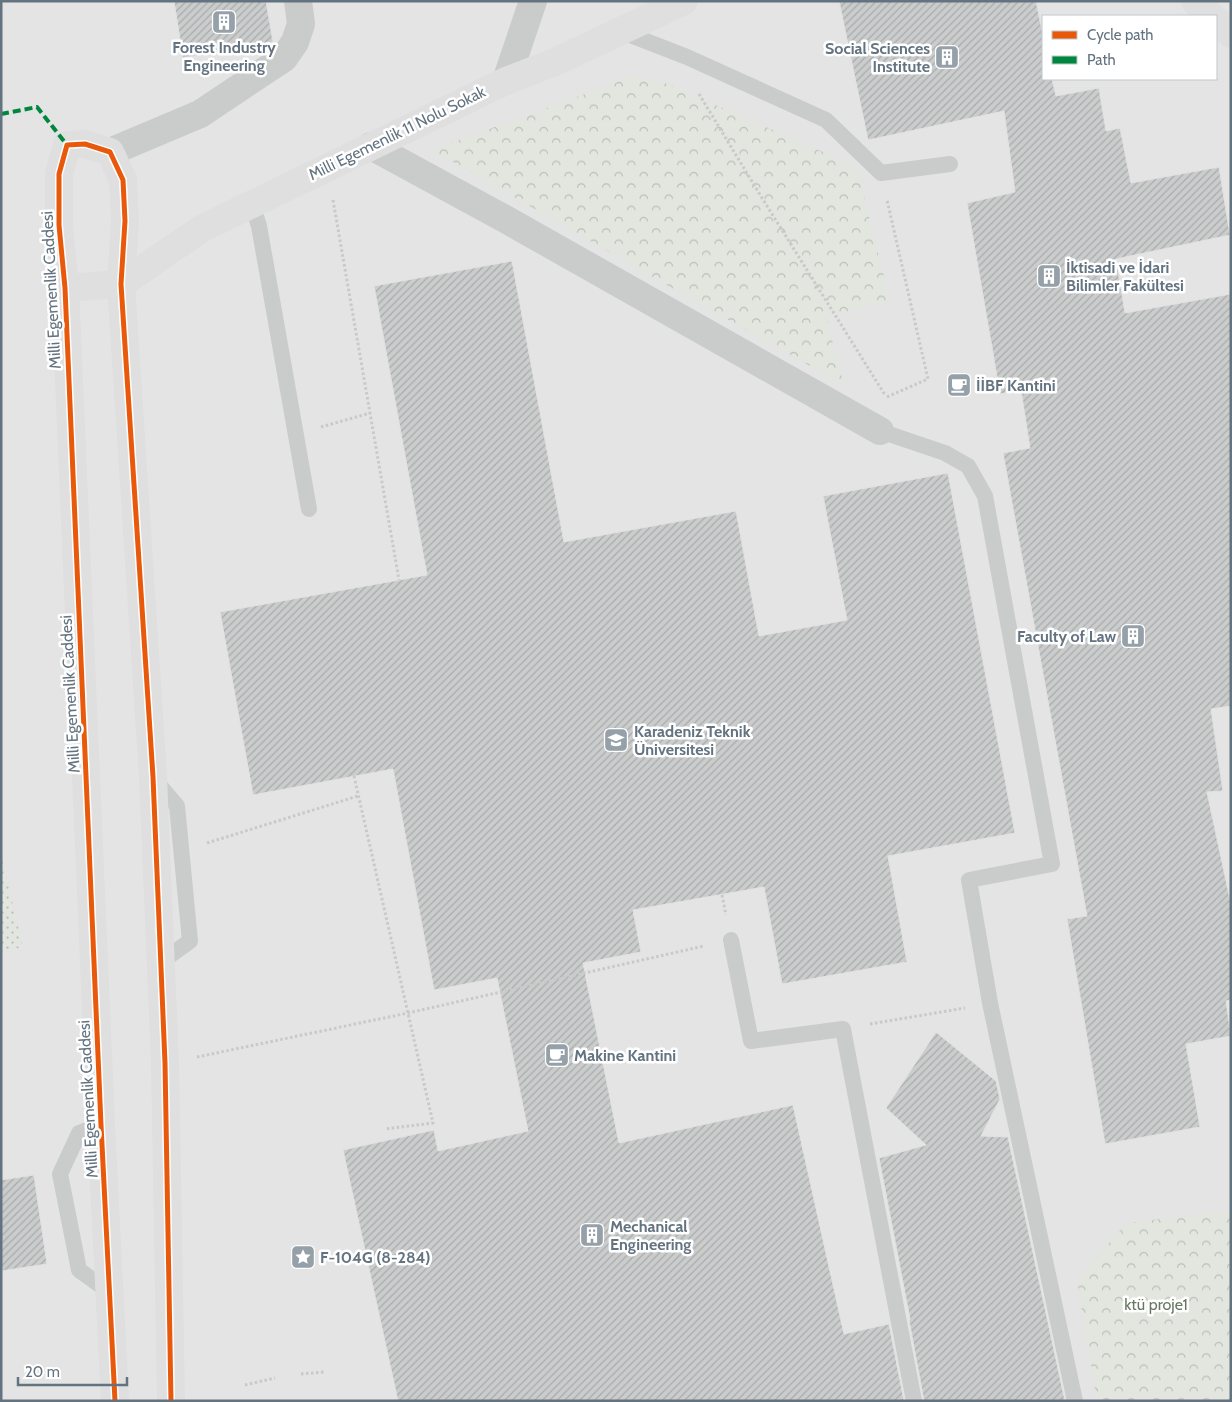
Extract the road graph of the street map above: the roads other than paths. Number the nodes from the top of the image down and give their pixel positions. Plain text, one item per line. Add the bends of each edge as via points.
1 (298, 1) edge
2 (533, 1) edge
3 (684, 1) edge
4 (1194, 1) edge
5 (1210, 15) edge
6 (1217, 21) edge
7 (620, 31) junction
8 (1231, 34) edge
9 (506, 81) junction
10 (371, 146) junction
11 (110, 152) junction
12 (950, 164) dead end
13 (252, 204) junction
14 (121, 284) junction
15 (65, 288) junction
16 (880, 431) joint
17 (309, 509) dead end
18 (153, 777) junction
19 (731, 940) road end
20 (160, 962) junction
21 (101, 1125) junction
22 (111, 1293) junction
23 (115, 1401) edge
24 (171, 1401) edge
25 (914, 1401) edge
26 (1075, 1401) edge

1 - 11 street via 301,24 295,42 284,58 200,114
2 - 9 street
3 - 7 street, Milli Egemenlik 11 Nolu Sokak
4 - 5 street
6 - 8 street
7 - 9 street, Milli Egemenlik 11 Nolu Sokak
7 - 12 lane via 687,57 826,120 881,173
9 - 10 street, Milli Egemenlik 11 Nolu Sokak
10 - 13 street, Milli Egemenlik 11 Nolu Sokak
10 - 16 street
11 - 14 street via 123,180 125,221
11 - 15 street, Milli Egemenlik Caddesi via 85,144 67,145 59,174 59,225
13 - 14 street, Milli Egemenlik 11 Nolu Sokak via 201,229
13 - 17 lane via 259,226
14 - 15 street
14 - 18 street
15 - 21 street, Milli Egemenlik Caddesi
16 - 26 lane via 945,454 968,466 985,496 1052,864 969,880 990,1003
18 - 20 street
18 - 20 lane via 178,806 190,941
19 - 25 lane via 751,1041 843,1029
20 - 24 street
21 - 22 street, Milli Egemenlik Caddesi
21 - 22 lane via 80,1133 60,1174 78,1270
22 - 23 street, Milli Egemenlik Caddesi

